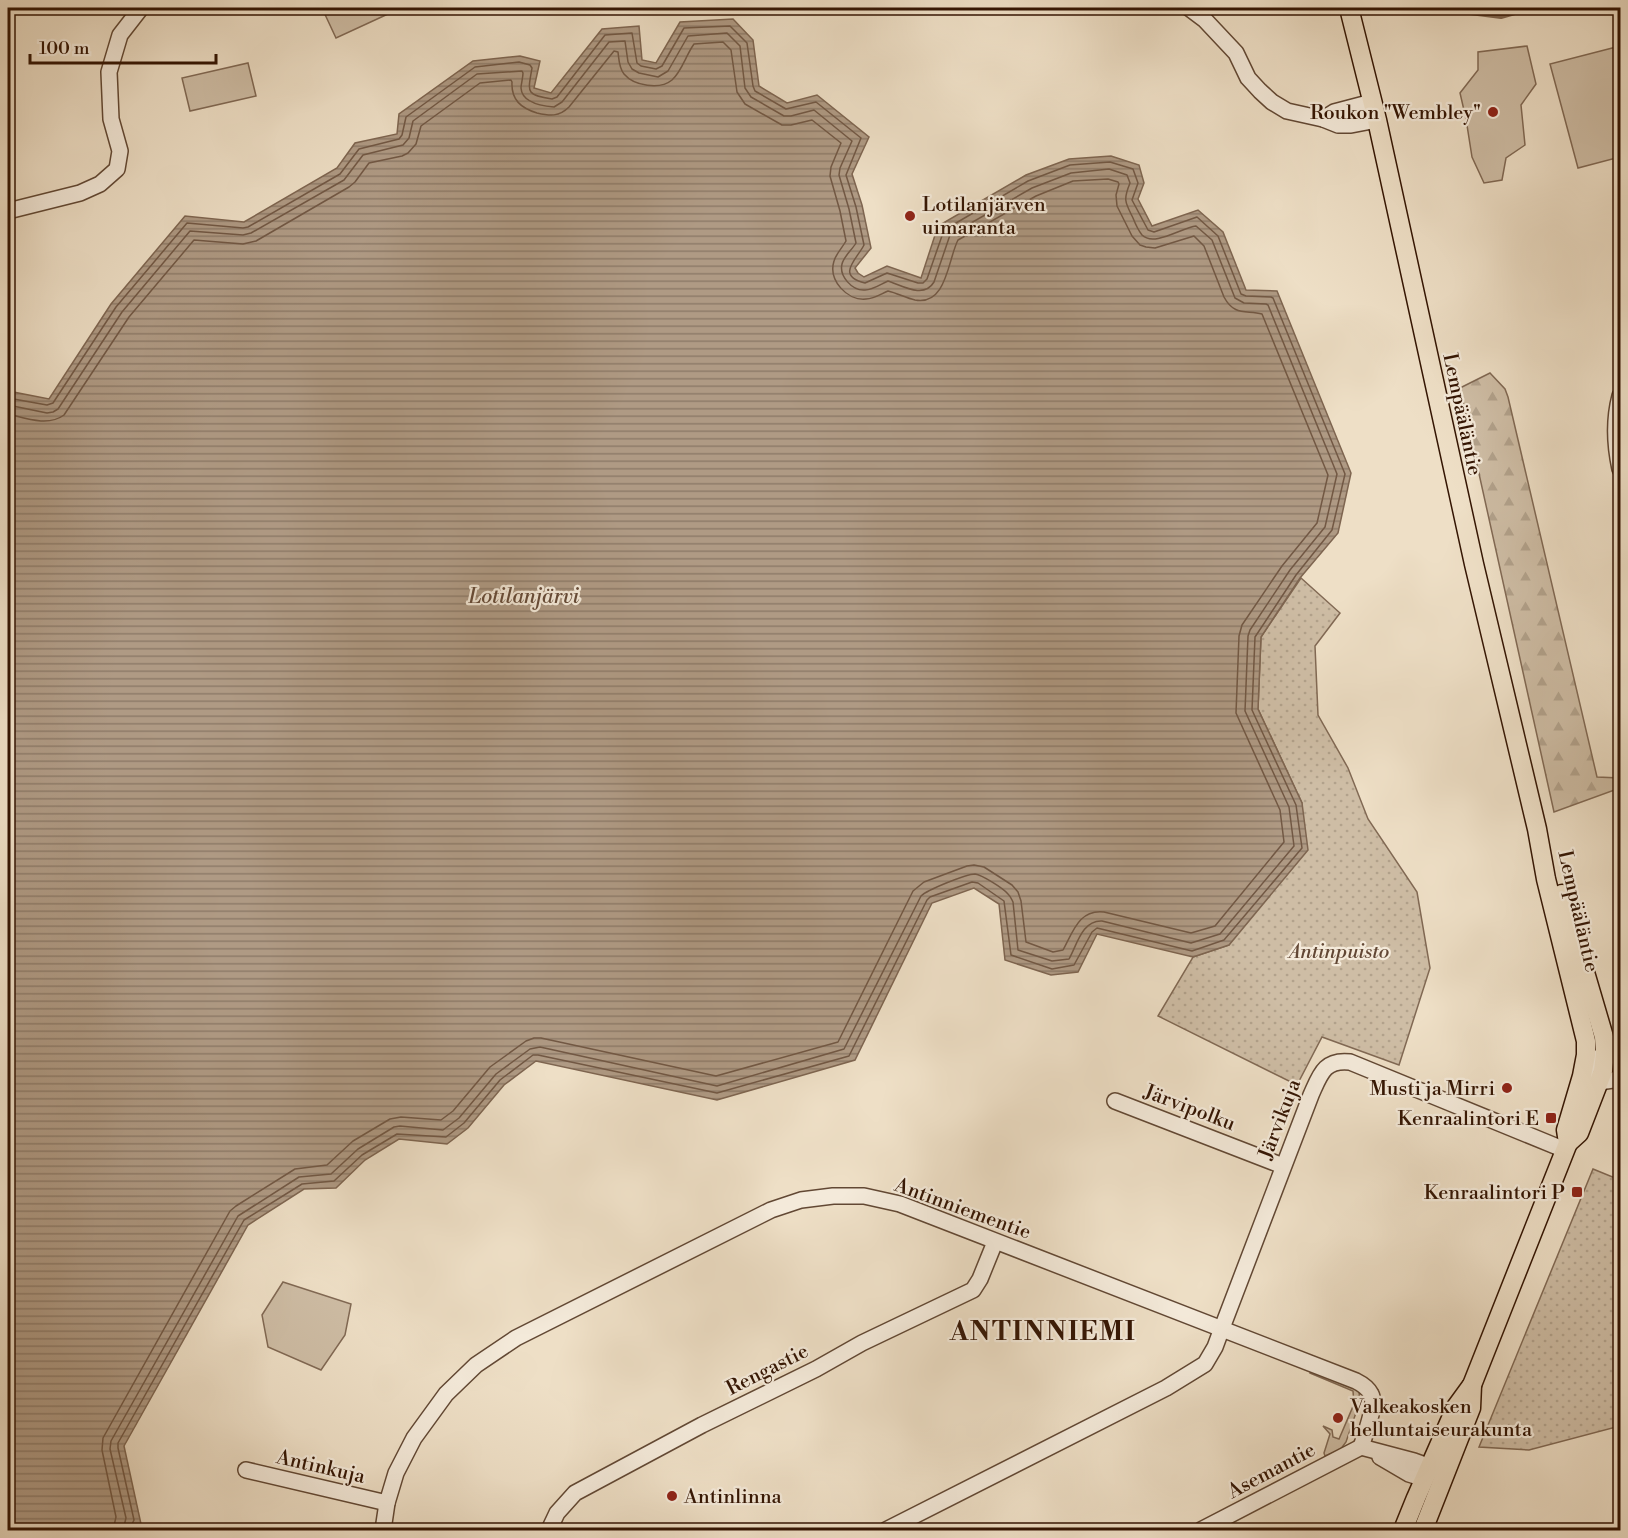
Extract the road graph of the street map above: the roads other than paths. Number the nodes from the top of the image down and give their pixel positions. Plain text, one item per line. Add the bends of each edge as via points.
1 (141, 8) edge
2 (1189, 8) edge
3 (1348, 8) edge
4 (1375, 111) junction
5 (8, 211) edge
6 (1620, 396) edge
7 (1620, 469) edge
8 (1538, 829) junction
9 (1613, 1054) edge
10 (1591, 1079) junction
11 (1620, 1079) edge
12 (1115, 1101) dead end
13 (1566, 1147) junction
14 (1283, 1166) junction
15 (995, 1242) junction
16 (1222, 1328) junction
17 (1361, 1447) junction
18 (246, 1470) dead end
19 (1434, 1472) junction
20 (387, 1503) junction
21 (383, 1530) edge
22 (549, 1530) edge
23 (886, 1530) edge
24 (1201, 1530) edge
25 (1404, 1530) edge
26 (1423, 1530) edge

1 - 5 street via 120,35 109,72 111,120 120,151 117,169 100,184 80,193
2 - 4 street via 1221,38 1229,58 1260,92 1287,111 1338,125 1351,125
3 - 4 main road, Lempääläntie
4 - 8 main road, Lempääläntie via 1473,564
6 - 7 street
8 - 9 main road, Lempääläntie via 1560,888 1604,1037
8 - 10 main road, Lempääläntie
9 - 10 main road, Lempääläntie via 1603,1071
10 - 11 street
10 - 13 main road, Lempääläntie via 1579,1133
12 - 14 street, Järvipolku
13 - 14 street, Järvikuja via 1340,1061 1324,1068 1319,1077
13 - 19 main road, Lempääläntie via 1472,1385 1472,1408
14 - 16 street, Järvikuja
15 - 16 street, Antinniementie
15 - 20 street, Antinniementie via 900,1204 864,1196 801,1200 771,1210 516,1338 476,1365 446,1394 414,1438 396,1473
15 - 22 street, Rengastie via 973,1290 862,1343 574,1493
16 - 17 street, Antinniementie via 1365,1386 1373,1404
16 - 23 street via 1205,1364 1191,1374
17 - 19 street
17 - 24 street, Asemantie
18 - 20 street, Antinkuja
19 - 25 main road, Lempääläntie
19 - 26 main road, Lempääläntie
20 - 21 street, Antinniementie

